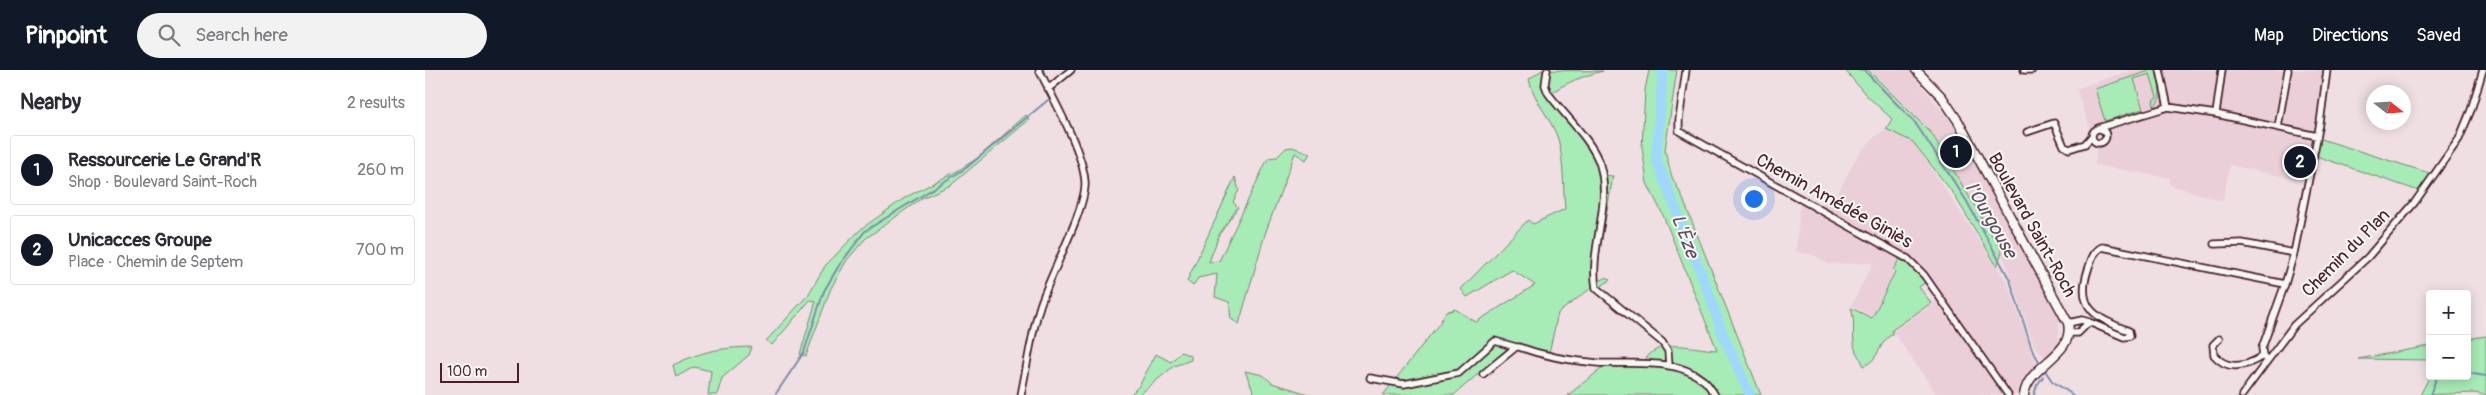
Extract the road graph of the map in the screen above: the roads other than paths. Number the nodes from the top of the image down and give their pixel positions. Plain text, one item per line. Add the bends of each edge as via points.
1 (1039, 70) edge
2 (1071, 70) edge
3 (1547, 70) edge
4 (1686, 70) edge
5 (1916, 70) edge
6 (2024, 70) edge
7 (2032, 70) edge
8 (2160, 70) edge
9 (2222, 70) edge
10 (2288, 70) edge
11 (2327, 70) edge
12 (2483, 70) edge
13 (1048, 89) junction
14 (2167, 107) junction
15 (2216, 114) junction
16 (2278, 127) junction
17 (2098, 128) junction
18 (2027, 132) dead end
19 (2091, 136) junction
20 (2317, 136) junction
21 (2214, 244) dead end
22 (2294, 253) junction
23 (2285, 284) junction
24 (2089, 322) junction
25 (2068, 323) junction
26 (2069, 333) junction
27 (2219, 339) dead end
28 (1516, 347) junction
29 (2266, 358) junction
30 (1669, 366) junction
31 (1483, 374) dead end
32 (1370, 378) dead end
33 (1021, 395) edge
34 (1715, 395) edge
35 (2008, 395) edge
36 (2024, 395) edge
37 (2242, 395) edge

1 - 13 street
2 - 13 street
3 - 30 street via 1545,85 1548,93 1600,164 1605,196 1593,266 1596,288 1662,342 1668,351
4 - 35 street, Chemin Amédée Giniès via 1679,131 1908,259 1924,275
5 - 25 main road, Boulevard Saint-Roch via 1953,112
6 - 7 street
8 - 14 street
9 - 15 street
10 - 16 street
11 - 20 street
12 - 29 street, Chemin du Plan via 2459,139 2415,202 2368,257 2294,325
13 - 33 street via 1083,168 1085,183 1039,309
14 - 15 street
14 - 17 street
15 - 16 street
16 - 20 street
17 - 19 street
17 - 19 street via 2106,134 2104,140 2095,142
18 - 19 street via 2054,123 2064,146 2069,149 2085,144
20 - 22 street
21 - 22 street via 2242,243
22 - 23 street
23 - 24 street via 2108,247 2099,248 2083,284 2086,299 2095,316 2130,334 2124,338
23 - 29 street via 2261,348
24 - 25 street
24 - 26 street via 2078,333
25 - 26 main road, Boulevard Saint-Roch
26 - 36 main road via 2063,348 2029,379
27 - 29 street via 2213,345 2214,355 2231,365
28 - 30 street via 1598,363 1637,362
28 - 31 street
28 - 32 street via 1495,341 1459,373 1430,380 1404,384
29 - 37 street, Chemin du Plan
30 - 34 street via 1703,380

